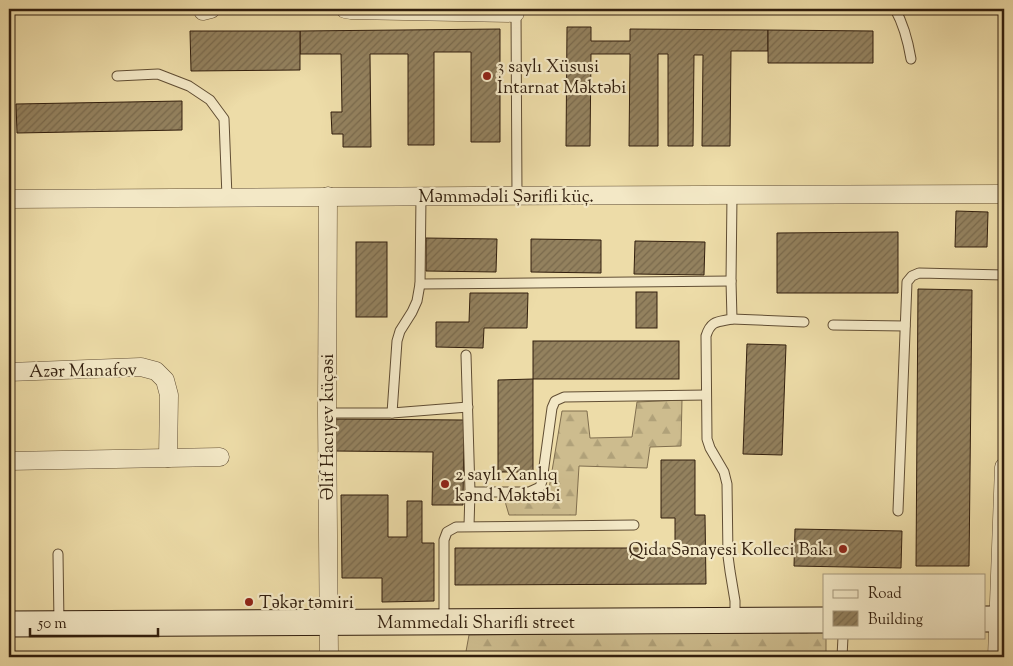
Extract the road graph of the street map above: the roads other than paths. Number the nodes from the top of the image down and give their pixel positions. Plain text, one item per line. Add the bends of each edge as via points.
1 (345, 9) edge
2 (895, 9) edge
3 (516, 11) edge
4 (911, 59) dead end
5 (117, 76) dead end
6 (1004, 194) edge
7 (328, 196) junction
8 (421, 196) junction
9 (517, 196) junction
10 (732, 196) junction
11 (227, 197) junction
12 (9, 199) edge
13 (1004, 275) edge
14 (731, 280) junction
15 (420, 284) junction
16 (732, 320) junction
17 (804, 322) dead end
18 (833, 326) dead end
19 (905, 326) junction
20 (466, 355) dead end
21 (9, 372) edge
22 (706, 395) junction
23 (468, 407) junction
24 (327, 413) junction
25 (392, 413) junction
26 (220, 457) dead end
27 (168, 458) junction
28 (9, 461) edge
29 (1004, 467) edge
30 (470, 492) junction
31 (898, 511) dead end
32 (634, 525) dead end
33 (469, 526) junction
34 (58, 554) dead end
35 (995, 619) edge
36 (735, 620) junction
37 (823, 620) edge
38 (329, 622) junction
39 (444, 622) junction
40 (9, 624) edge
41 (59, 624) junction
42 (843, 638) edge
43 (329, 657) edge
44 (842, 657) edge
45 (997, 657) edge

1 - 3 street
2 - 4 lane via 907,37
3 - 9 lane
5 - 11 lane via 158,74 189,86 210,100 224,119
6 - 10 street, Məmmədəli Şərifli küç.
7 - 8 street, Məmmədəli Şərifli küç.
7 - 11 street, Məmmədəli Şərifli küç.
7 - 24 street, Əlif Hacıyev küçəsi
8 - 9 street, Məmmədəli Şərifli küç.
8 - 15 lane
9 - 10 street, Məmmədəli Şərifli küç.
10 - 14 lane
11 - 12 street, Məmmədəli Şərifli küç.
13 - 19 lane via 919,273 912,276 907,282
14 - 15 lane
14 - 16 lane
15 - 25 lane via 417,301 397,341
16 - 17 lane
16 - 22 lane via 716,322 709,327 706,336
18 - 19 lane
19 - 31 lane
20 - 23 lane
21 - 27 street, Azər Manafov via 141,367 156,371 164,380 169,395
22 - 30 lane via 564,397 555,401 552,408 540,487 529,492
22 - 36 lane via 707,439 727,484 728,556
23 - 25 lane
23 - 30 lane
24 - 25 lane
24 - 38 street, Əlif Hacıyev küçəsi
26 - 27 street
27 - 28 street
29 - 35 street
30 - 33 lane
32 - 33 lane
33 - 39 lane via 447,532 444,540
34 - 41 lane
35 - 45 street
36 - 37 street, Mammedali Sharifli street
36 - 39 street, Mammedali Sharifli street
38 - 39 street, Mammedali Sharifli street
38 - 41 street, Mammedali Sharifli street
38 - 43 street, Əlif Hacıyev küçəsi
40 - 41 street, Mammedali Sharifli street
42 - 44 lane

